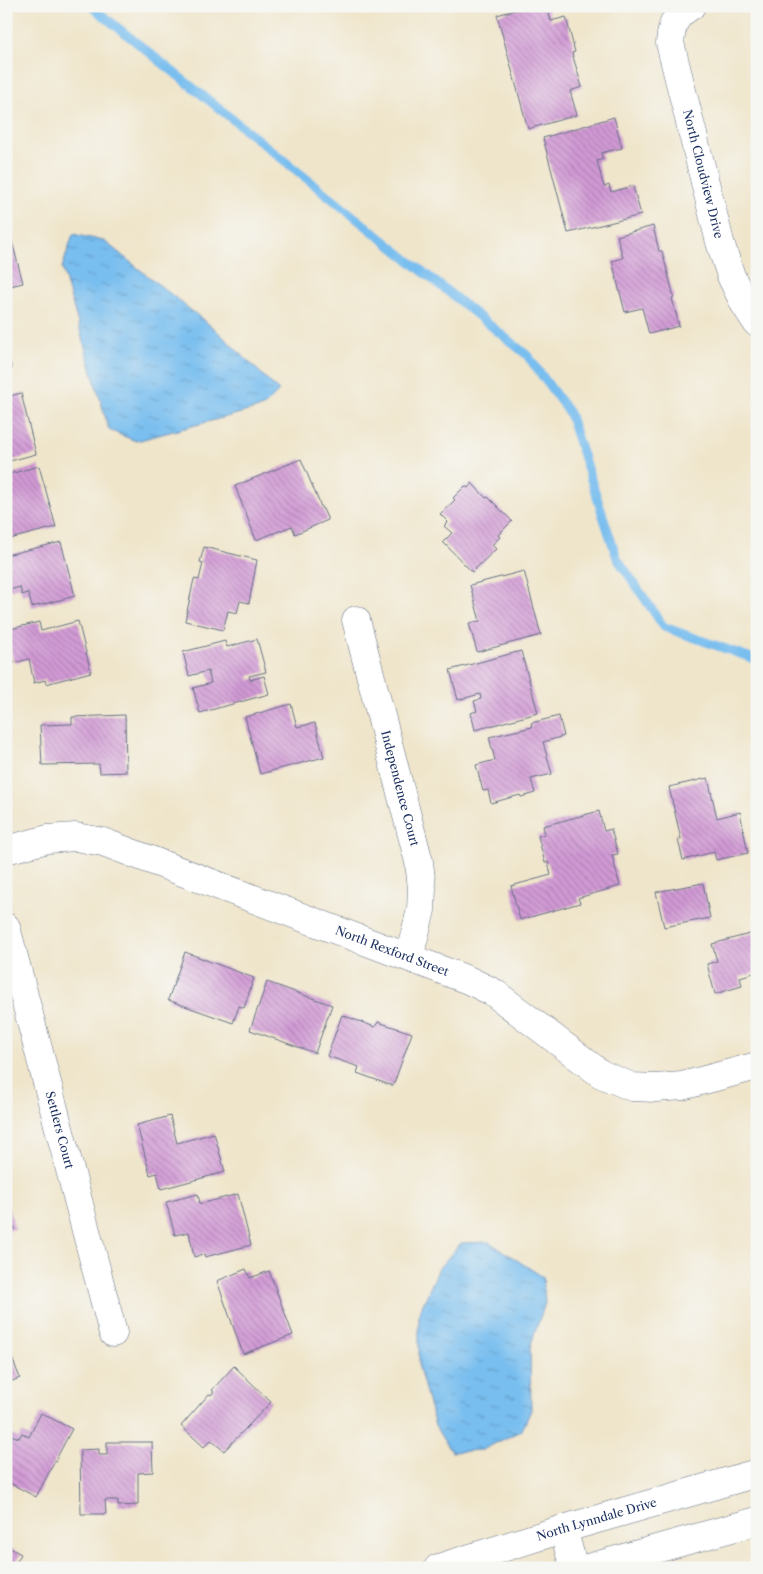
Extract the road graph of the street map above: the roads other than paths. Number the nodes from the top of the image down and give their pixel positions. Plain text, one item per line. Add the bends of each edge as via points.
1 (684, 13) edge
2 (757, 323) edge
3 (356, 620) dead end
4 (6, 850) edge
5 (6, 928) edge
6 (409, 957) junction
7 (757, 1066) edge
8 (113, 1333) dead end
9 (757, 1473) edge
10 (757, 1521) edge
11 (563, 1529) junction
12 (438, 1568) edge
13 (574, 1568) edge
14 (588, 1568) edge

1 - 2 street, North Cloudview Drive via 672,26 670,43 720,242 744,303
3 - 6 street, Independence Court via 420,862 421,910
4 - 6 street, North Rexford Street via 48,839 76,837 103,842
5 - 8 street, Settlers Court
6 - 7 street, North Rexford Street via 493,992 601,1074 632,1087 682,1086
9 - 11 street, North Lynndale Drive
10 - 14 street
11 - 12 street, North Lynndale Drive
11 - 13 street

